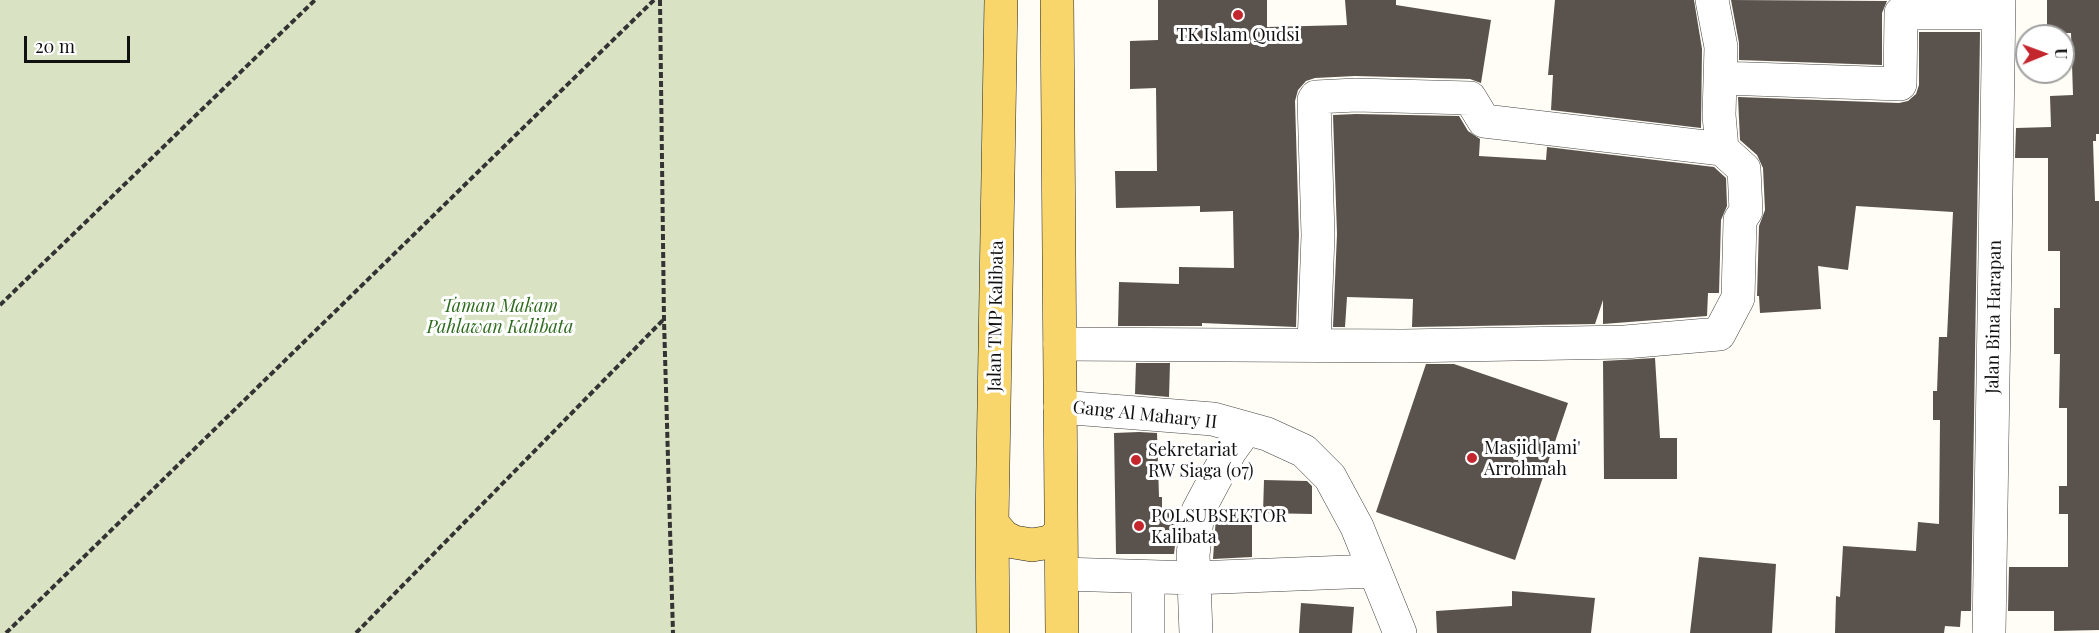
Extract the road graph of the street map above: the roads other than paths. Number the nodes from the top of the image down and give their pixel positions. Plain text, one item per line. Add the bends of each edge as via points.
1 (1001, 0) edge
2 (1056, 0) edge
3 (1712, 0) edge
4 (1998, 7) edge
5 (1720, 78) junction
6 (1722, 149) junction
7 (1060, 344) junction
8 (1314, 345) junction
9 (1060, 407) junction
10 (1246, 429) junction
11 (992, 523) junction
12 (1061, 532) junction
13 (1374, 571) junction
14 (1062, 574) junction
15 (1148, 577) junction
16 (1194, 578) junction
17 (1397, 630) edge
18 (993, 633) edge
19 (1062, 633) edge
20 (1148, 633) edge
21 (1196, 633) edge
22 (1989, 633) edge

1 - 11 main road, Jalan TMP Kalibata
2 - 7 main road
3 - 5 street via 1721,47
4 - 5 street via 1901,13 1900,84
4 - 22 street, Jalan Bina Harapan
5 - 6 street
6 - 8 street via 1744,168 1746,211 1740,220 1738,298 1719,333 1625,342
6 - 8 street via 1484,121 1470,98 1316,97 1318,235
7 - 8 street
7 - 9 main road
9 - 10 street, Gang Al Mahary II via 1213,419
9 - 12 main road
10 - 13 street, Gang Al Mahary II via 1304,451 1330,477 1357,527
10 - 16 street via 1198,511
11 - 12 main road via 1004,537 1032,545 1050,542
11 - 18 main road, Jalan TMP Kalibata
12 - 14 main road
13 - 16 street
13 - 17 street, Gang Al Mahary II
14 - 15 street
14 - 19 main road
15 - 16 street
15 - 20 street
16 - 21 street

